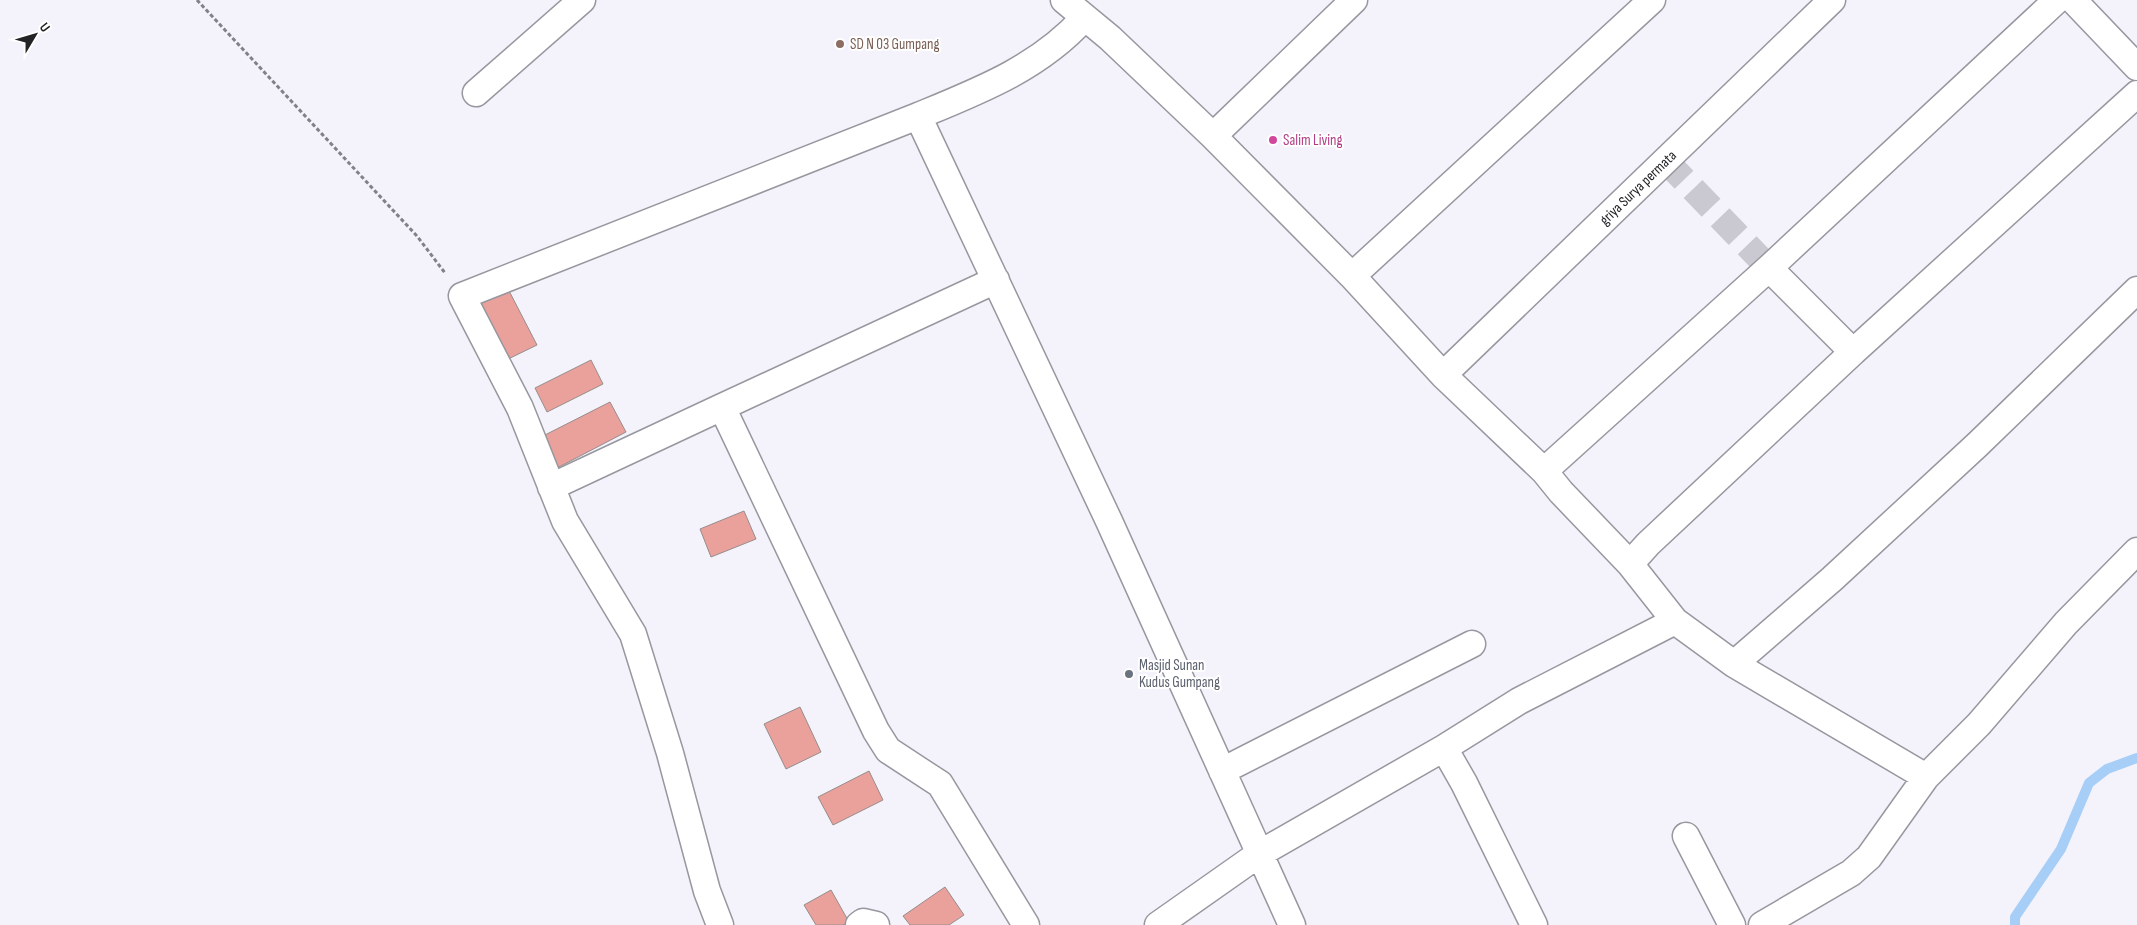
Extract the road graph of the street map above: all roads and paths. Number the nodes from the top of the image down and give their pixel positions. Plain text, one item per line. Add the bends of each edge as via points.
1 (197, 0) edge
2 (582, 0) edge
3 (1064, 0) edge
4 (1354, 0) edge
5 (1652, 0) edge
6 (1832, 0) edge
7 (2070, 0) edge
8 (1084, 18) junction
9 (2137, 67) edge
10 (476, 93) dead end
11 (2137, 94) edge
12 (918, 116) junction
13 (1213, 136) junction
14 (1770, 268) junction
15 (1352, 276) junction
16 (996, 280) junction
17 (2137, 290) edge
18 (462, 296) junction
19 (1853, 352) junction
20 (1443, 376) junction
21 (722, 408) junction
22 (1544, 471) junction
23 (551, 486) junction
24 (2137, 551) edge
25 (1630, 564) junction
26 (1675, 621) junction
27 (1472, 644) dead end
28 (1734, 664) junction
29 (1444, 748) junction
30 (1222, 771) junction
31 (1926, 777) junction
32 (1686, 836) dead end
33 (1260, 854) junction
34 (720, 925) edge
35 (859, 925) edge
36 (876, 925) edge
37 (1026, 925) edge
38 (1158, 925) edge
39 (1292, 925) edge
40 (1534, 925) edge
41 (1732, 925) edge
42 (1762, 925) edge

1 - 18 path via 417,236
2 - 10 street
3 - 8 street
4 - 13 street
5 - 15 street
6 - 20 street, griya Surya permata
7 - 9 street
7 - 14 street
8 - 12 street via 1040,58 1003,80
8 - 13 street via 1110,38
11 - 19 street
12 - 16 street
12 - 18 street
13 - 15 street
14 - 19 street
14 - 22 street
15 - 20 street
16 - 21 street
16 - 30 street
17 - 28 street via 1963,458
18 - 23 street via 520,408
19 - 25 street
20 - 22 street
21 - 23 street
21 - 37 street via 876,731 888,750 940,784
22 - 25 street
23 - 34 street via 565,522 633,634 670,753 707,891
24 - 31 street via 2066,623 1978,724
25 - 26 street
26 - 28 street
26 - 29 street via 1519,701
27 - 30 street
28 - 31 street
29 - 33 street
29 - 40 street
30 - 33 street
31 - 42 street via 1869,857 1851,873
32 - 41 street
33 - 38 street
33 - 39 street
35 - 36 street via 863,922

